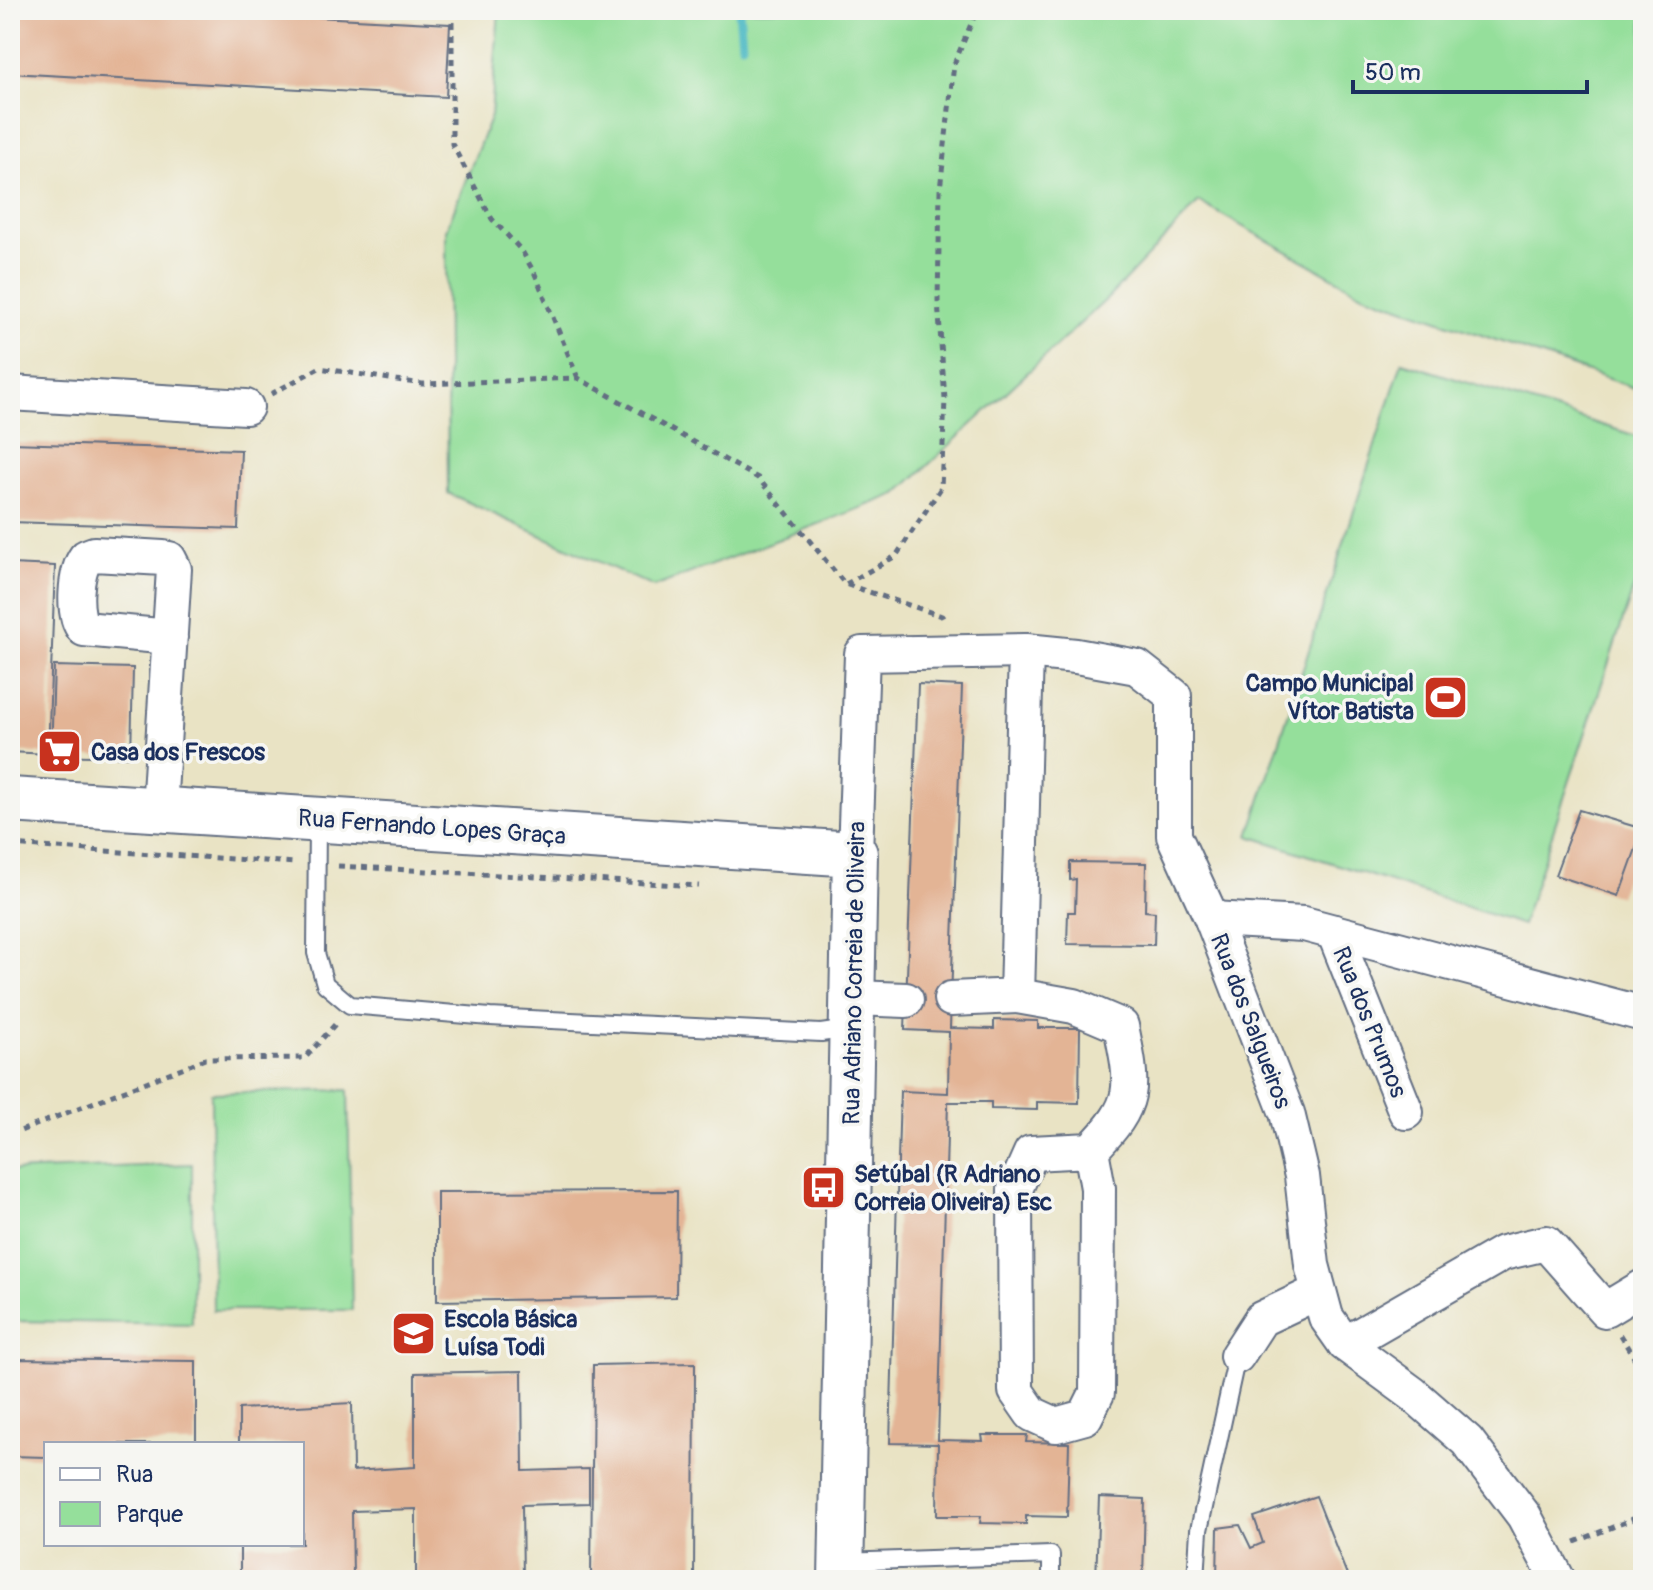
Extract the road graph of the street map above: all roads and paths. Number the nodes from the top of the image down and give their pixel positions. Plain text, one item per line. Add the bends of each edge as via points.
1 (452, 10) edge
2 (977, 10) edge
3 (578, 378) junction
4 (10, 393) edge
5 (246, 407) joint
6 (845, 584) junction
7 (170, 637) dead end
8 (1026, 651) junction
9 (862, 654) joint
10 (960, 655) junction
11 (10, 800) edge
12 (159, 809) junction
13 (317, 820) junction
14 (10, 845) edge
15 (855, 854) junction
16 (316, 865) junction
17 (699, 886) dead end
18 (1212, 919) junction
19 (1334, 932) junction
20 (1017, 996) junction
21 (951, 999) dead end
22 (906, 1000) dead end
23 (1641, 1008) edge
24 (854, 1014) junction
25 (327, 1037) dead end
26 (1406, 1112) dead end
27 (10, 1135) edge
28 (1091, 1150) junction
29 (1643, 1287) edge
30 (1318, 1292) junction
31 (1605, 1310) junction
32 (1345, 1344) junction
33 (1237, 1356) joint
34 (1643, 1372) edge
35 (1643, 1515) edge
36 (1551, 1567) edge
37 (841, 1571) edge
38 (1051, 1580) edge
39 (1196, 1580) edge

1 - 3 path via 452,144 492,219 535,274
2 - 6 path via 954,64 940,190 938,301 945,400 941,488 896,556
3 - 5 path via 422,384 319,368
3 - 6 path via 758,478
4 - 5 street
6 - 10 path via 942,616
7 - 12 street
8 - 10 street, Rua dos Salgueiros
8 - 18 street, Rua dos Salgueiros via 1137,667 1174,696 1174,836
8 - 20 street
9 - 10 street, Rua dos Salgueiros
9 - 15 street, Rua Adriano Correia de Oliveira
11 - 12 street, Rua Fernando Lopes Graça
12 - 13 street, Rua Fernando Lopes Graça
13 - 15 street, Rua Fernando Lopes Graça
13 - 16 lane
14 - 16 path
15 - 24 street, Rua Adriano Correia de Oliveira
16 - 17 path
16 - 24 lane via 316,953 325,984 350,1005 790,1031
18 - 19 street via 1304,924
18 - 30 street, Rua dos Salgueiros via 1287,1113 1302,1176
19 - 23 street
19 - 26 street, Rua dos Prumos
20 - 21 street
20 - 28 street via 1074,1006 1121,1026 1131,1077 1121,1120
22 - 24 street
24 - 37 street, Rua Adriano Correia de Oliveira
25 - 27 path via 305,1058 205,1059
28 - 28 street via 1031,1153 1015,1189 1016,1391 1032,1414 1056,1425 1085,1417 1097,1393 1098,1188
29 - 31 street
30 - 32 street, Rua dos Salgueiros via 1326,1317
30 - 33 street via 1261,1319
31 - 32 street via 1546,1243 1503,1253
31 - 34 path
32 - 36 street, Rua dos Salgueiros via 1467,1441 1524,1516
33 - 39 lane via 1199,1530
35 - 36 path
37 - 38 lane via 1051,1555

